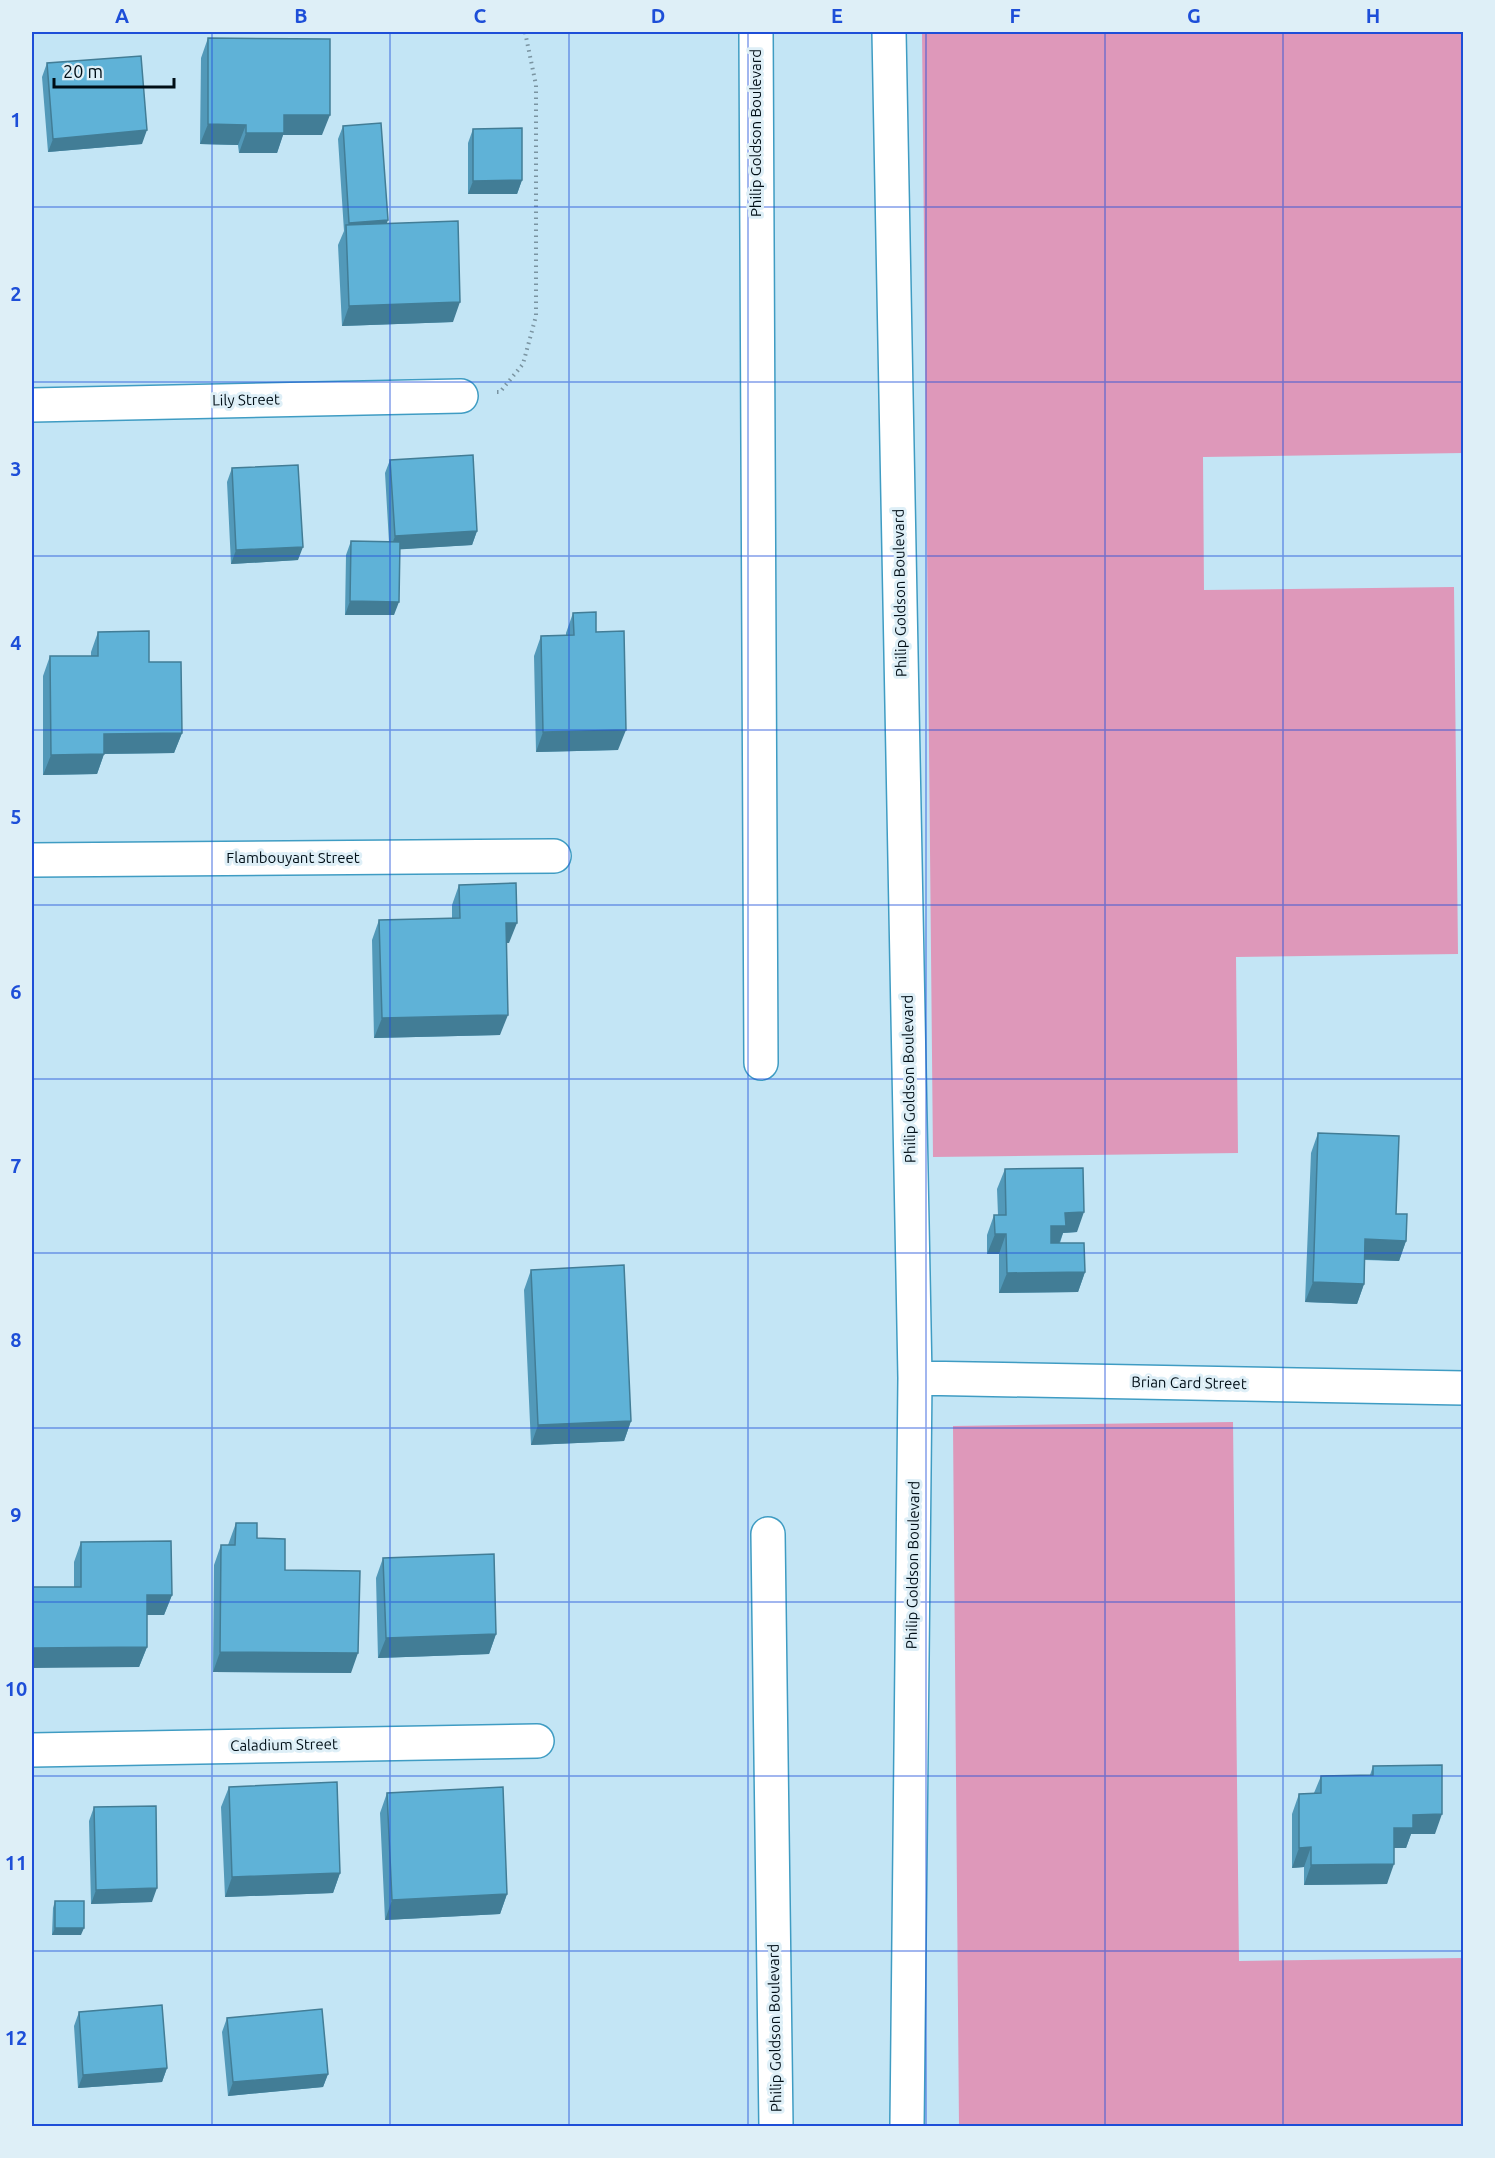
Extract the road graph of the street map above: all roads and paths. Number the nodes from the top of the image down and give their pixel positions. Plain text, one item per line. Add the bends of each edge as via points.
1 (525, 32) edge
2 (756, 32) edge
3 (889, 32) edge
4 (461, 396) joint
5 (32, 405) edge
6 (554, 856) dead end
7 (32, 860) edge
8 (761, 1064) dead end
9 (915, 1378) junction
10 (1464, 1388) edge
11 (768, 1534) dead end
12 (537, 1741) dead end
13 (32, 1750) edge
14 (776, 2127) edge
15 (908, 2127) edge

1 - 4 path via 536,85 536,316 523,364 500,392
2 - 8 street, Philip Goldson Boulevard
3 - 9 street, Philip Goldson Boulevard
4 - 5 street, Lily Street
6 - 7 street, Flambouyant Street
9 - 10 street, Brian Card Street
9 - 15 street, Philip Goldson Boulevard
11 - 14 street, Philip Goldson Boulevard
12 - 13 street, Caladium Street

